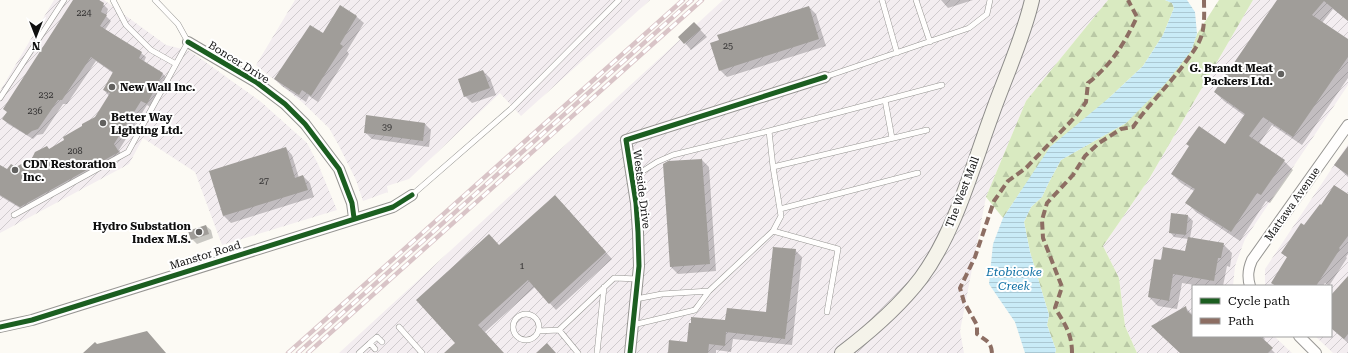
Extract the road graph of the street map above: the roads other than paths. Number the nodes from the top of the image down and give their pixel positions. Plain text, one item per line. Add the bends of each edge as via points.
1 (64, 0) edge
2 (113, 0) edge
3 (155, 0) edge
4 (618, 0) edge
5 (882, 0) edge
6 (916, 0) edge
7 (990, 0) edge
8 (1032, 0) edge
9 (188, 42) junction
10 (930, 42) junction
11 (897, 53) junction
12 (176, 64) junction
13 (825, 77) joint
14 (942, 85) dead end
15 (0, 98) edge
16 (885, 100) junction
17 (1348, 125) edge
18 (927, 130) dead end
19 (769, 131) junction
20 (892, 138) junction
21 (773, 167) junction
22 (918, 173) dead end
23 (632, 178) junction
24 (412, 195) joint
25 (780, 209) junction
26 (14, 215) dead end
27 (354, 218) junction
28 (773, 230) junction
29 (638, 279) junction
30 (1250, 285) edge
31 (604, 287) junction
32 (709, 291) junction
33 (636, 299) junction
34 (827, 312) dead end
35 (633, 325) junction
36 (0, 327) edge
37 (399, 328) dead end
38 (559, 330) junction
39 (538, 331) junction
40 (1300, 337) edge
41 (382, 342) dead end
42 (370, 343) junction
43 (375, 349) dead end
44 (363, 352) edge
45 (422, 353) edge
46 (578, 353) edge
47 (597, 353) edge
48 (630, 353) edge
49 (842, 353) edge
50 (1316, 353) edge

1 - 15 lane
2 - 12 lane via 126,25 151,50
3 - 9 lane via 178,24
4 - 24 lane via 512,108
5 - 11 lane
6 - 10 lane
7 - 10 lane via 987,14 970,28
8 - 49 main road, The West Mall via 963,193 943,241 921,277 897,306 872,330
9 - 12 lane
9 - 27 street, Boncer Drive via 256,82 285,104 305,124 339,169 352,203
10 - 11 lane
11 - 13 lane
12 - 26 lane via 128,152
13 - 23 street, Westside Drive via 626,140
14 - 16 lane
16 - 19 lane
16 - 20 lane
17 - 30 street, Mattawa Avenue via 1252,260 1248,270
18 - 20 lane
19 - 21 lane
19 - 23 lane via 673,155
20 - 21 lane
21 - 25 lane
22 - 25 lane
23 - 29 street, Westside Drive via 638,232
24 - 27 street, Manstor Road via 393,208
25 - 28 lane via 781,216
27 - 36 street, Manstor Road via 32,320
28 - 32 lane
28 - 34 lane via 838,249
29 - 31 lane via 614,278
29 - 33 street, Westside Drive
31 - 38 lane
31 - 47 lane
32 - 33 lane via 662,294
32 - 35 lane via 695,310
33 - 35 street, Westside Drive
35 - 48 street, Westside Drive
37 - 45 lane
38 - 39 lane
38 - 46 lane
39 - 39 lane via 538,323 533,316 526,314 515,320 514,328 517,336 521,338 529,339
40 - 50 street
41 - 42 lane via 377,336
42 - 43 lane
42 - 44 lane

